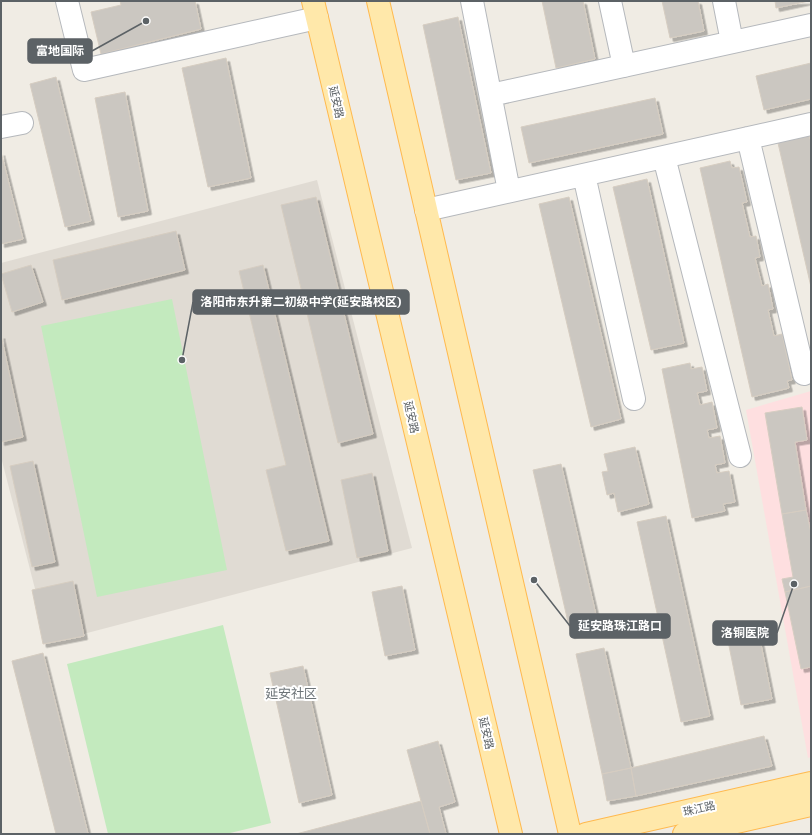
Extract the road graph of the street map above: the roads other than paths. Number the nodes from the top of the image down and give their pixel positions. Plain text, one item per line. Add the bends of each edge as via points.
1 (67, 1) edge
2 (378, 1) edge
3 (472, 1) edge
4 (610, 1) edge
5 (724, 1) edge
6 (315, 9) edge
7 (811, 25) edge
8 (732, 42) junction
9 (624, 66) junction
10 (490, 95) junction
11 (22, 123) dead end
12 (811, 124) edge
13 (1, 127) edge
14 (748, 138) junction
15 (664, 157) junction
16 (584, 175) junction
17 (509, 191) junction
18 (426, 210) junction
19 (804, 374) dead end
20 (634, 399) dead end
21 (740, 456) dead end
22 (811, 783) edge
23 (811, 805) edge
24 (511, 834) edge
25 (570, 834) edge
26 (586, 834) edge
27 (684, 834) edge

1 - 6 street via 84,70
2 - 18 main road
3 - 10 street
4 - 9 street
5 - 8 street
6 - 24 main road, 延安路
7 - 8 street
8 - 9 street
9 - 10 street
10 - 17 street
11 - 13 street
12 - 14 street
14 - 15 street
14 - 19 street
15 - 16 street
15 - 21 street
16 - 17 street
16 - 20 street
17 - 18 street
18 - 25 main road
22 - 26 main road, 珠江路
23 - 27 main road, 珠江路

